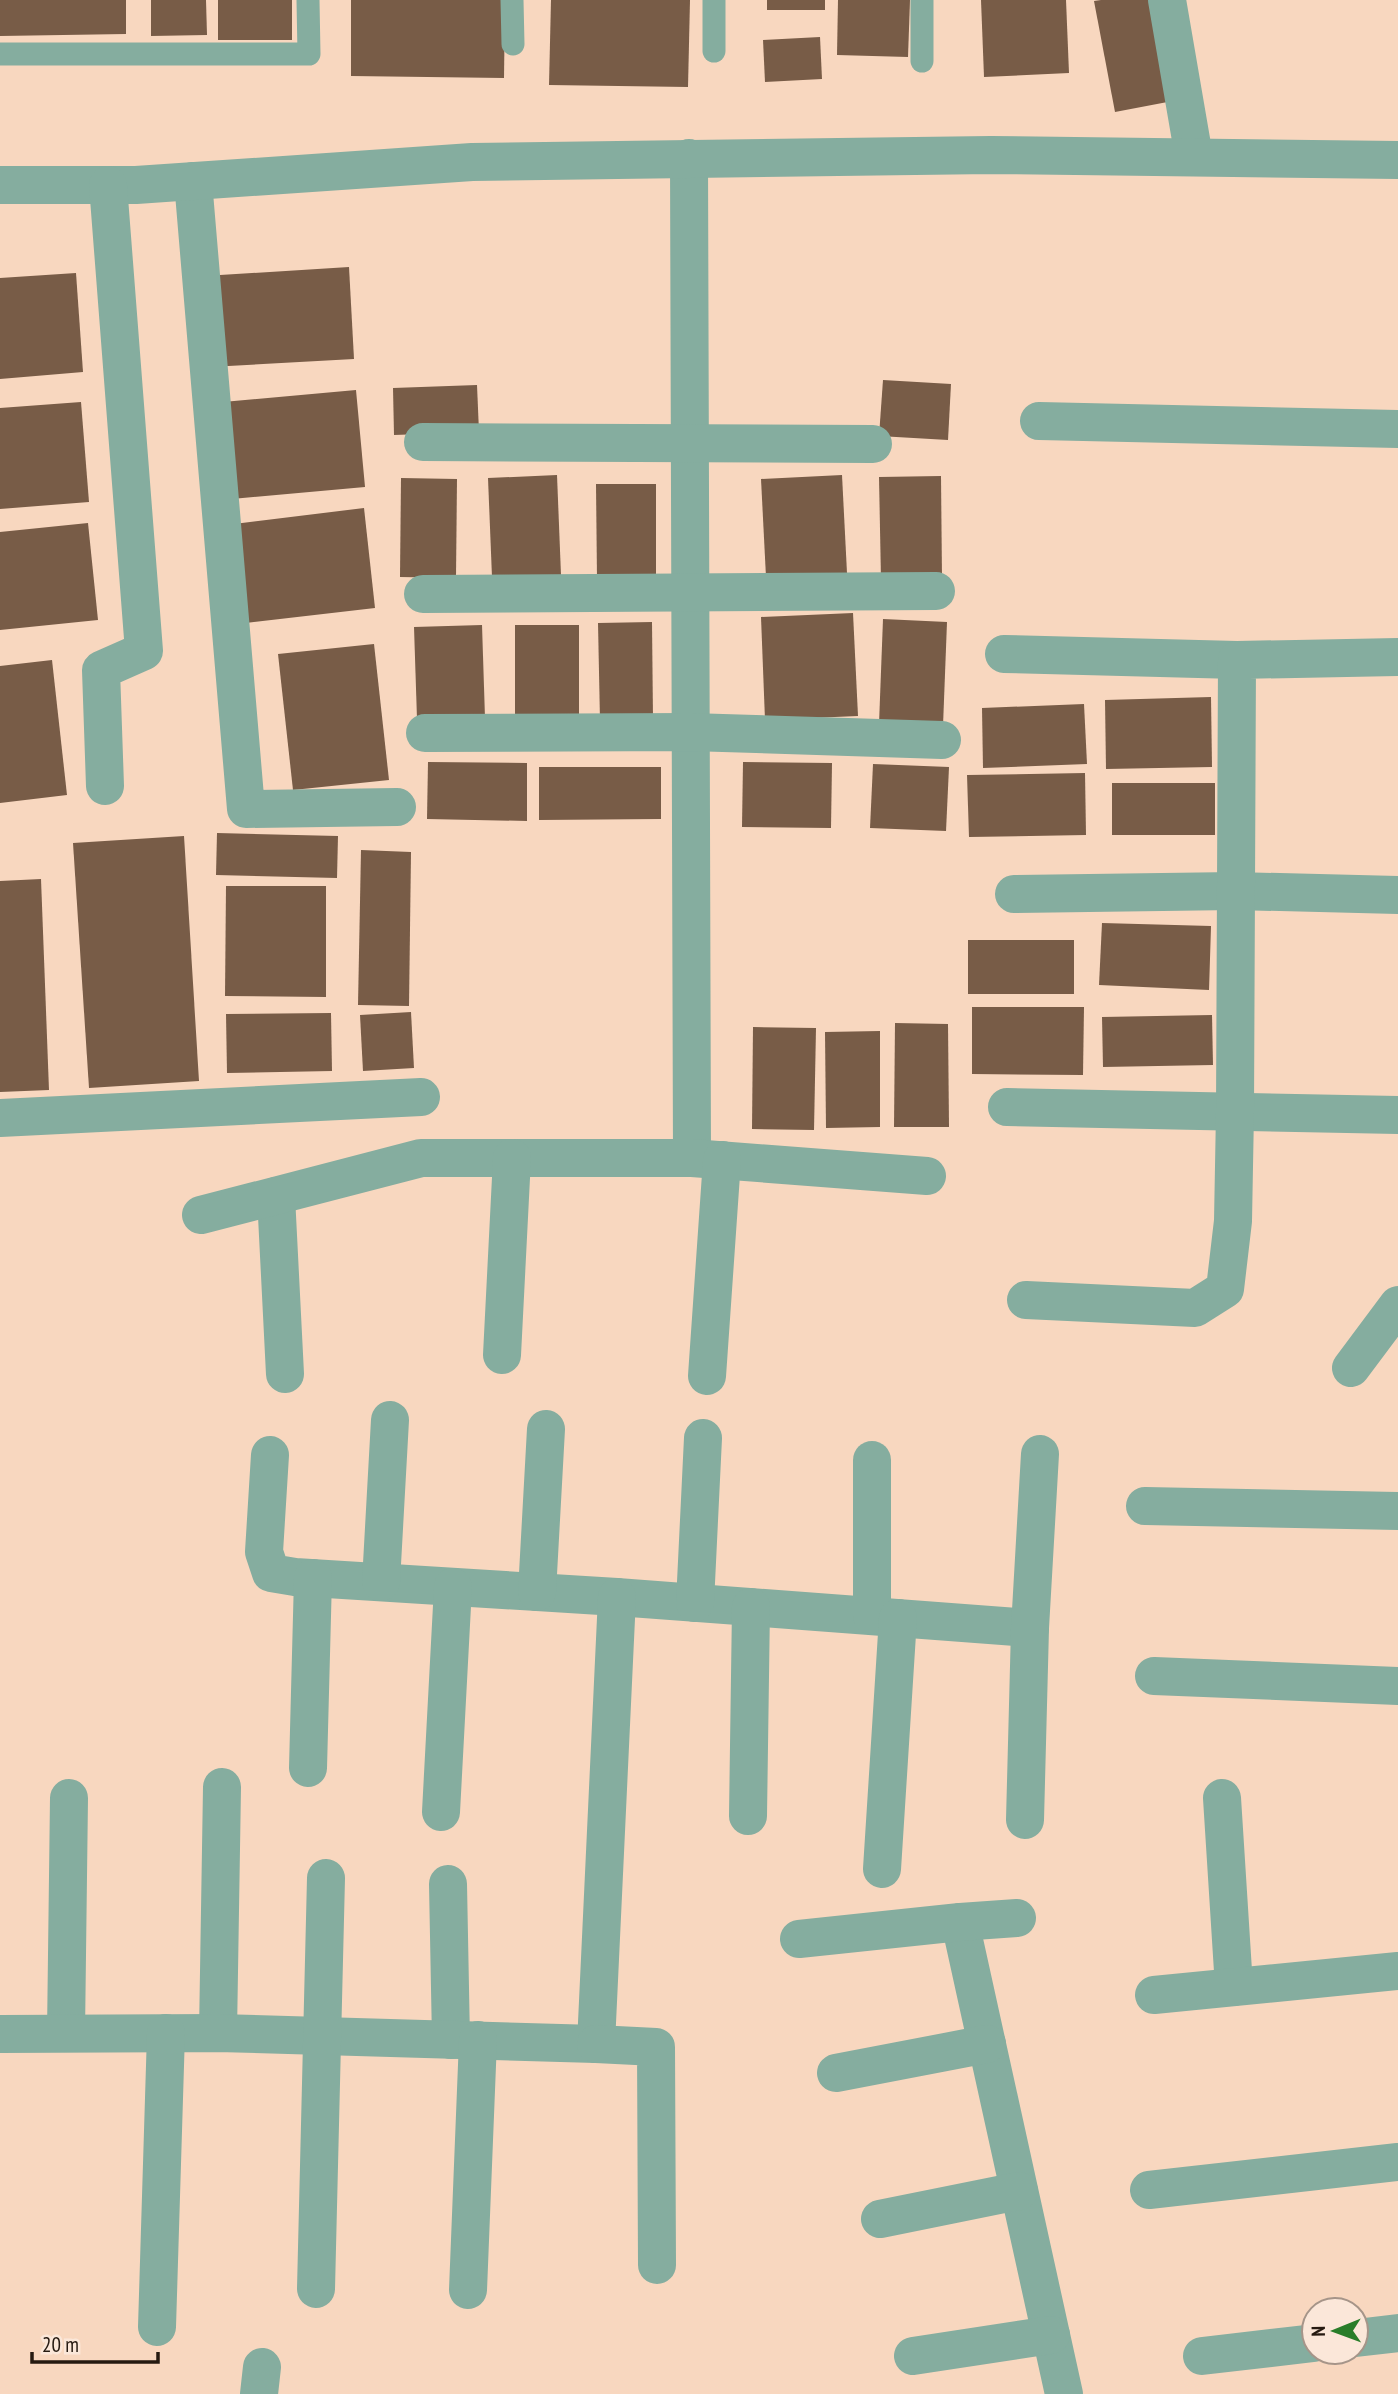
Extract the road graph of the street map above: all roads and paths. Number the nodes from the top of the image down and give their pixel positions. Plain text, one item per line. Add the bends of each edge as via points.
1 (308, 0) edge
2 (512, 0) edge
3 (714, 0) edge
4 (922, 0) edge
5 (1167, 0) edge
6 (513, 44) dead end
7 (714, 51) dead end
8 (0, 54) edge
9 (922, 61) dead end
10 (1194, 157) junction
11 (689, 158) junction
12 (1398, 160) edge
13 (193, 181) junction
14 (108, 185) junction
15 (0, 186) edge
16 (1039, 421) dead end
17 (1398, 429) edge
18 (423, 442) dead end
19 (873, 444) dead end
20 (690, 445) junction
21 (689, 590) junction
22 (936, 591) dead end
23 (423, 594) dead end
24 (1004, 654) dead end
25 (1398, 657) edge
26 (1237, 660) junction
27 (690, 732) junction
28 (425, 733) dead end
29 (942, 740) dead end
30 (105, 786) dead end
31 (397, 807) dead end
32 (1235, 891) junction
33 (1014, 894) dead end
34 (1398, 895) edge
35 (421, 1097) dead end
36 (1007, 1107) dead end
37 (1235, 1112) junction
38 (1398, 1115) edge
39 (0, 1118) edge
40 (512, 1158) junction
41 (707, 1159) junction
42 (927, 1176) dead end
43 (276, 1196) junction
44 (201, 1215) dead end
45 (1026, 1300) dead end
46 (1398, 1306) edge
47 (502, 1355) dead end
48 (1352, 1368) dead end
49 (285, 1374) dead end
50 (707, 1376) dead end
51 (390, 1420) dead end
52 (546, 1429) dead end
53 (703, 1438) dead end
54 (1040, 1454) dead end
55 (270, 1455) dead end
56 (872, 1460) dead end
57 (1145, 1506) dead end
58 (1398, 1511) edge
59 (313, 1578) junction
60 (381, 1582) junction
61 (453, 1587) junction
62 (537, 1592) junction
63 (617, 1597) junction
64 (695, 1603) junction
65 (751, 1607) junction
66 (885, 1617) junction
67 (1030, 1628) junction
68 (1154, 1676) dead end
69 (1398, 1686) edge
70 (309, 1768) dead end
71 (222, 1787) dead end
72 (69, 1798) dead end
73 (1222, 1798) dead end
74 (441, 1812) dead end
75 (748, 1816) dead end
76 (1025, 1820) dead end
77 (882, 1869) dead end
78 (326, 1878) dead end
79 (448, 1884) dead end
80 (1017, 1918) dead end
81 (960, 1922) junction
82 (799, 1939) dead end
83 (1398, 1971) edge
84 (1234, 1987) junction
85 (1154, 1995) dead end
86 (66, 2033) junction
87 (166, 2033) junction
88 (218, 2033) junction
89 (0, 2034) edge
90 (324, 2036) junction
91 (465, 2040) junction
92 (596, 2044) junction
93 (987, 2044) junction
94 (836, 2073) dead end
95 (1398, 2162) edge
96 (1149, 2190) dead end
97 (1019, 2191) junction
98 (880, 2220) dead end
99 (657, 2264) dead end
100 (316, 2289) dead end
101 (468, 2290) dead end
102 (158, 2327) dead end
103 (1398, 2333) edge
104 (1051, 2335) junction
105 (1370, 2336) edge
106 (1300, 2345) edge
107 (913, 2356) dead end
108 (1202, 2356) dead end
109 (1064, 2394) edge

1 - 8 lane via 309,54
2 - 6 lane
3 - 7 lane
4 - 9 lane
5 - 10 street
10 - 11 street
10 - 12 street
11 - 13 street via 472,162
11 - 20 street
13 - 14 street
13 - 31 street via 246,809
14 - 15 street
14 - 30 street via 144,651 101,670
16 - 17 street
18 - 20 street
19 - 20 street
20 - 21 street
21 - 22 street
21 - 23 street
21 - 27 street
24 - 26 street
25 - 26 street
26 - 32 street
27 - 28 street
27 - 29 street
27 - 41 street
32 - 33 street
32 - 34 street
32 - 37 street
35 - 39 street
36 - 37 street
37 - 38 street
37 - 45 street via 1233,1221 1225,1289 1195,1308
40 - 41 street
40 - 43 street via 421,1158
40 - 47 street
41 - 42 street
41 - 50 street
43 - 44 street
43 - 49 street
46 - 48 street
51 - 60 street
52 - 62 street
53 - 64 street
54 - 67 street
55 - 59 street via 264,1552 271,1573
56 - 66 street
57 - 58 street
59 - 60 street
59 - 70 street
60 - 61 street
61 - 62 street
61 - 74 street
62 - 63 street
63 - 64 street
63 - 92 street
64 - 65 street
65 - 66 street
65 - 75 street
66 - 67 street
66 - 77 street
67 - 76 street
68 - 69 street
71 - 88 street
72 - 86 street
73 - 84 street
78 - 90 street
79 - 91 street
80 - 81 street
81 - 82 street
81 - 93 street
83 - 84 street
84 - 85 street
86 - 87 street
86 - 89 street
87 - 88 street
87 - 102 street
88 - 90 street
90 - 91 street
90 - 100 street
91 - 92 street
91 - 101 street
92 - 99 street via 656,2047
93 - 94 street
93 - 97 street
95 - 96 street
97 - 98 street
97 - 104 street
103 - 105 street
104 - 107 street
104 - 109 street
106 - 108 street

